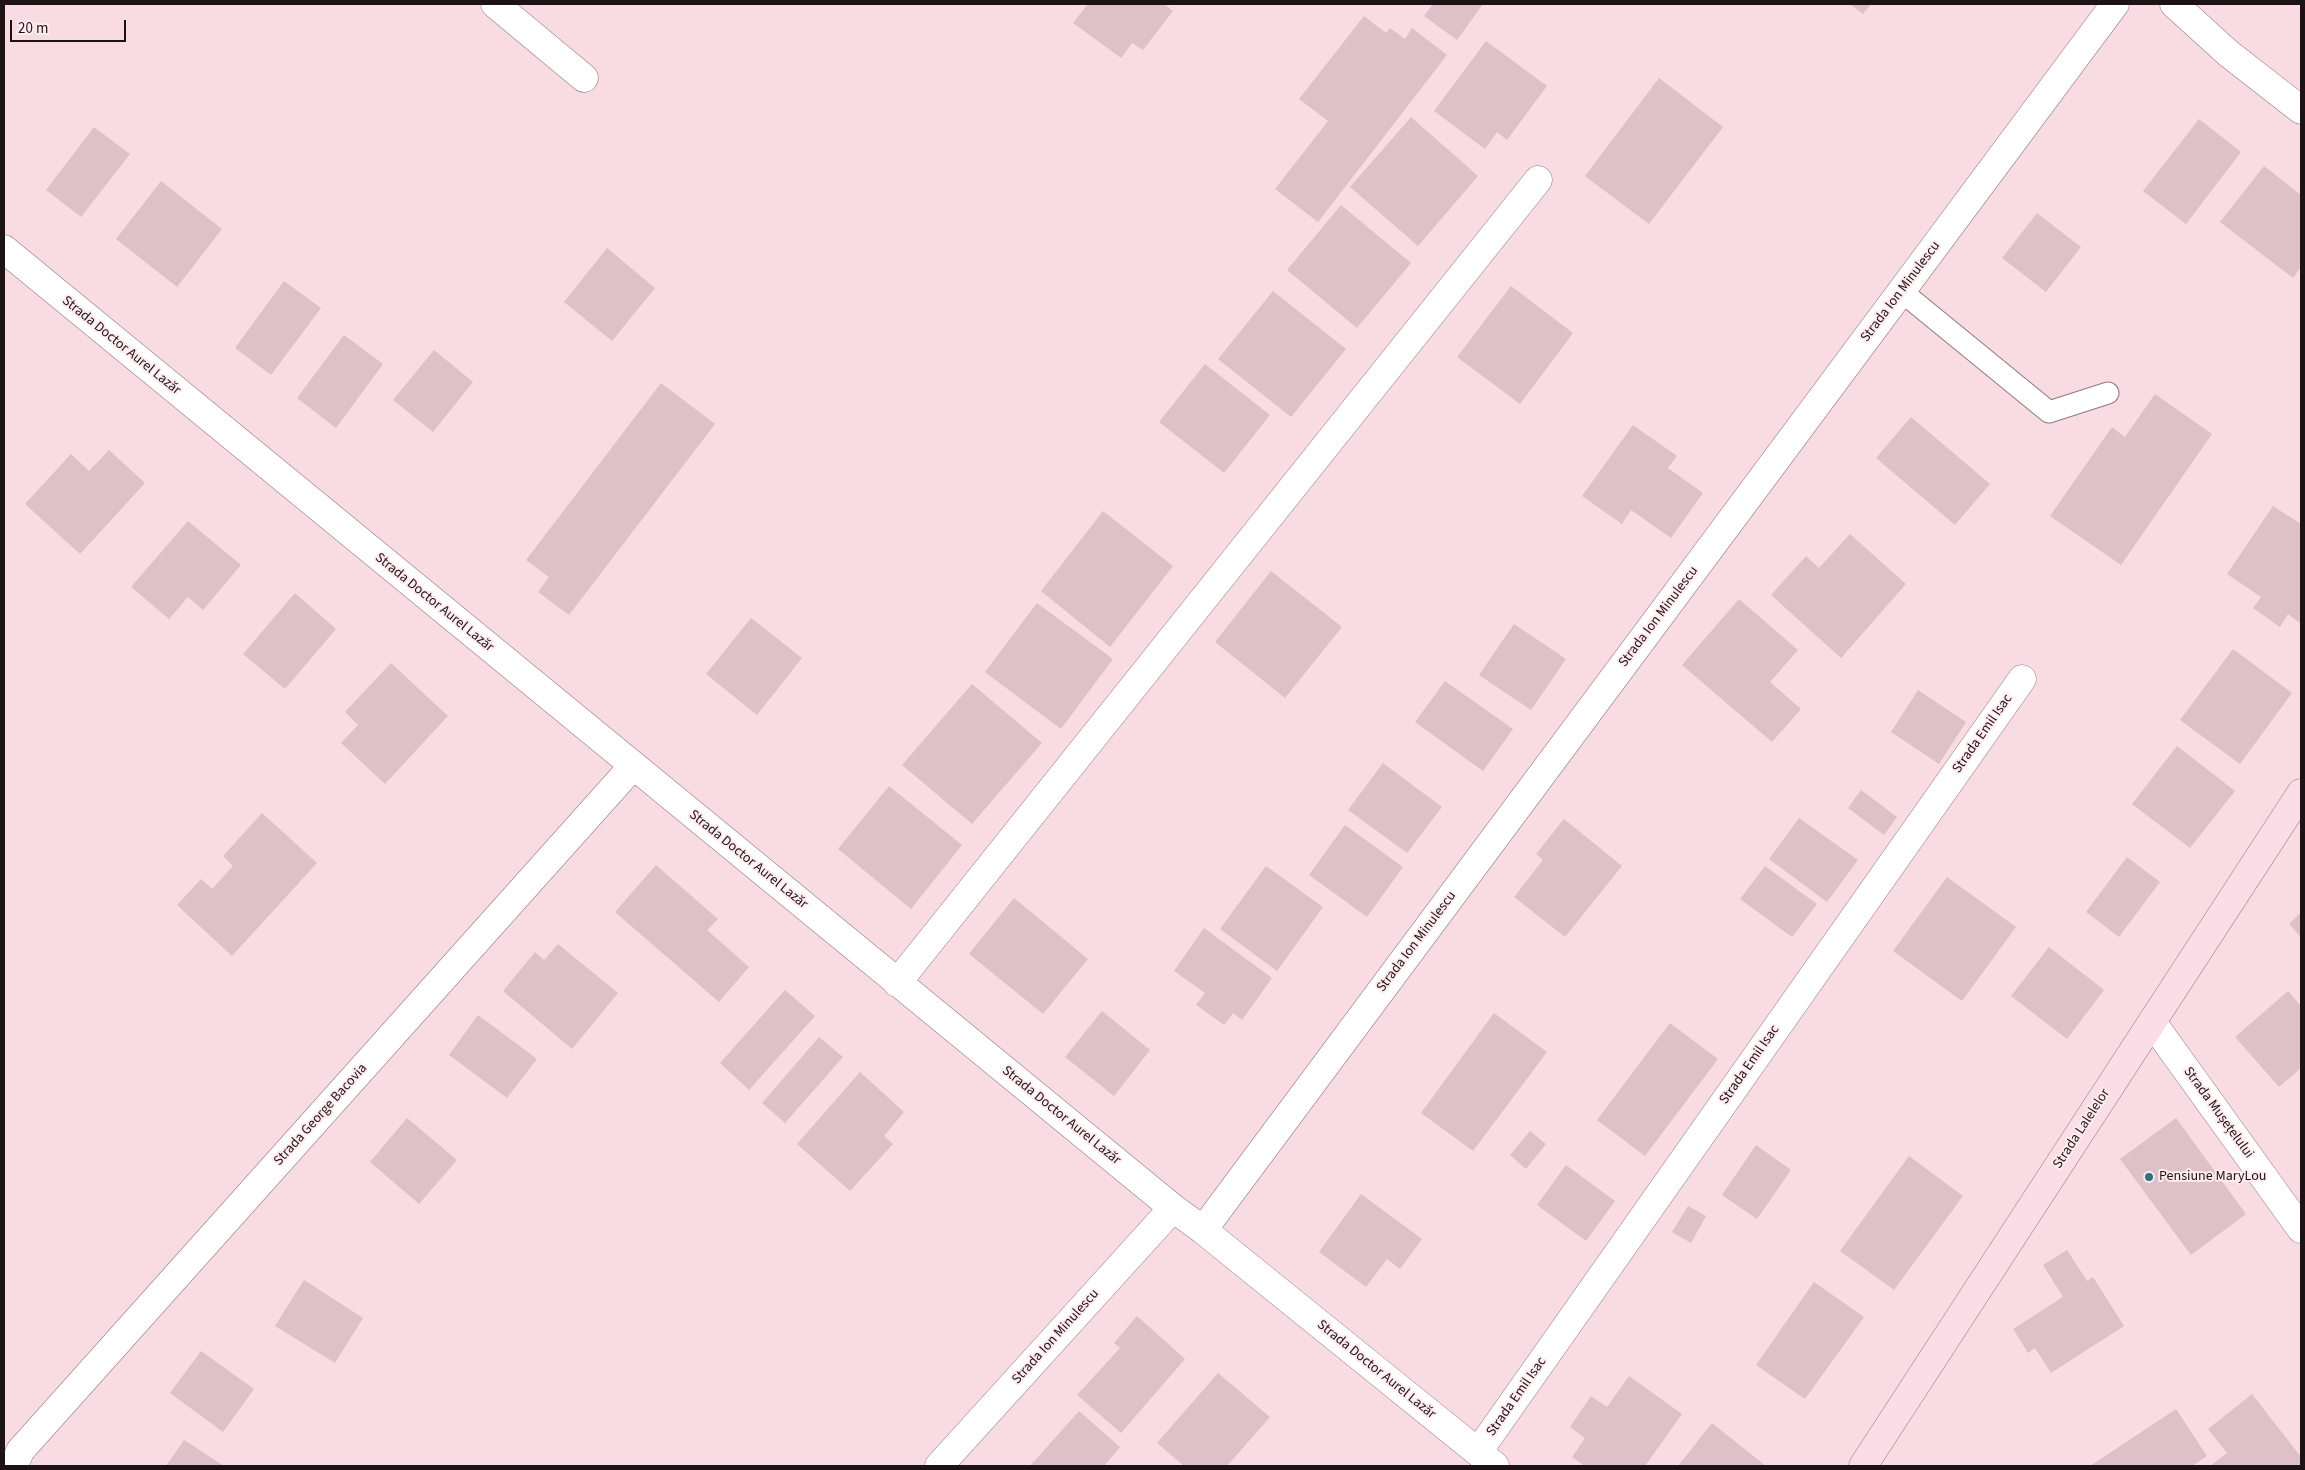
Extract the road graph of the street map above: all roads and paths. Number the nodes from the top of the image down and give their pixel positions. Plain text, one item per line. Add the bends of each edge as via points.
1 (495, 4) edge
2 (2115, 4) edge
3 (2174, 4) edge
4 (584, 78) dead end
5 (2301, 110) edge
6 (1538, 180) dead end
7 (4, 249) edge
8 (1901, 292) junction
9 (2108, 393) dead end
10 (2022, 678) dead end
11 (633, 766) junction
12 (2301, 793) edge
13 (898, 982) junction
14 (2152, 1022) junction
15 (1173, 1208) junction
16 (2301, 1229) edge
17 (1203, 1230) junction
18 (1486, 1459) edge
19 (14, 1466) edge
20 (939, 1466) edge
21 (1863, 1466) edge

1 - 4 street
2 - 8 street, Strada Ion Minulescu
3 - 5 street via 2228,53
6 - 13 street
7 - 11 street, Strada Doctor Aurel Lazăr
8 - 9 lane via 2050,412
8 - 17 street, Strada Ion Minulescu
10 - 18 street, Strada Emil Isac
11 - 13 street, Strada Doctor Aurel Lazăr
11 - 19 street, Strada George Bacovia via 27,1443
12 - 14 main road, Strada Lalelelor
13 - 15 street, Strada Doctor Aurel Lazăr
14 - 16 street, Strada Mușețelului
14 - 21 main road, Strada Lalelelor
15 - 17 street, Strada Doctor Aurel Lazăr
15 - 20 street, Strada Ion Minulescu
17 - 18 street, Strada Doctor Aurel Lazăr

